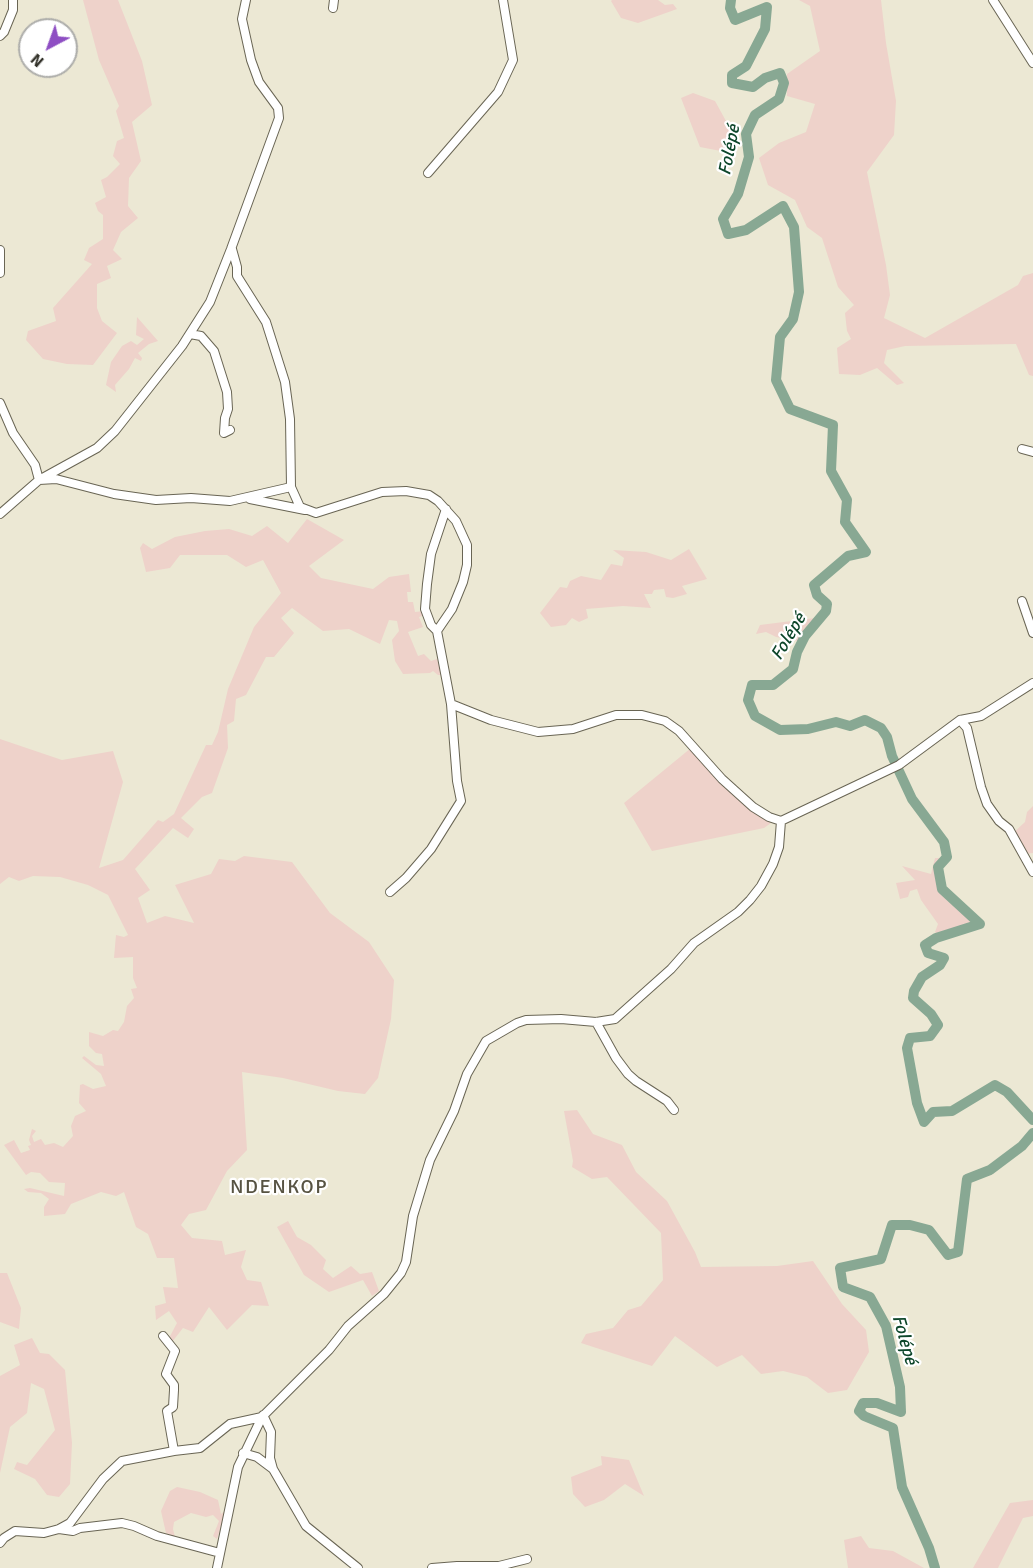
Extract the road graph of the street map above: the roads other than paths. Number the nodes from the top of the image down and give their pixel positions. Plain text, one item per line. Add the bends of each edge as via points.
1 (13, 0) edge
2 (246, 0) edge
3 (503, 0) edge
4 (993, 0) edge
5 (0, 36) edge
6 (1033, 63) edge
7 (429, 173) dead end
8 (231, 249) junction
9 (0, 250) edge
10 (0, 273) edge
11 (190, 334) junction
12 (0, 403) edge
13 (230, 430) dead end
14 (1022, 449) dead end
15 (1033, 452) edge
16 (39, 480) junction
17 (291, 487) junction
18 (246, 499) junction
19 (446, 509) junction
20 (305, 510) junction
21 (0, 514) edge
22 (1022, 601) dead end
23 (437, 631) junction
24 (1033, 633) edge
25 (1033, 683) edge
26 (451, 704) junction
27 (960, 720) junction
28 (781, 821) junction
29 (1033, 872) edge
30 (390, 892) dead end
31 (596, 1022) junction
32 (674, 1110) dead end
33 (163, 1336) dead end
34 (263, 1416) junction
35 (174, 1450) junction
36 (243, 1453) junction
37 (273, 1469) junction
38 (59, 1529) junction
39 (0, 1543) edge
40 (220, 1554) junction
41 (526, 1559) dead end
42 (217, 1568) edge
43 (358, 1568) edge
44 (432, 1568) edge

1 - 5 street via 13,10
2 - 8 street via 242,19 252,60 259,82 279,112
3 - 7 street via 513,60 498,92
4 - 6 street
8 - 11 street via 210,302
8 - 17 street via 237,276 266,322 285,381
9 - 10 street
11 - 13 street via 201,336 214,351 227,392 224,433
11 - 16 street via 108,438
12 - 16 street via 13,433 35,465
14 - 15 street
16 - 18 street via 56,479 156,500
16 - 21 street
17 - 18 street
17 - 20 street via 296,502
18 - 20 street
19 - 20 street via 429,495 396,490 320,512
19 - 23 street via 431,554 425,609
19 - 23 street via 463,534 468,555 459,595
22 - 24 street
23 - 26 street
25 - 27 street via 981,716
26 - 28 street via 538,732 573,729 616,715 642,715 665,721 753,807
26 - 30 street via 461,801 431,849
27 - 28 street via 896,766
27 - 29 street via 967,728 984,797 1009,829
28 - 31 street via 773,864 747,904 694,943 617,1017
31 - 32 street via 628,1074
31 - 34 street via 526,1020 486,1041 467,1074 430,1160 401,1274
33 - 35 street via 175,1351 166,1374 174,1385 173,1407 167,1411
34 - 35 street via 230,1424 200,1448
34 - 36 street
34 - 37 street via 272,1432
35 - 38 street via 122,1461 103,1479 75,1518
36 - 37 street via 257,1457
36 - 40 street
37 - 43 street via 306,1526
38 - 39 street via 44,1533 15,1531
38 - 40 street via 122,1523
40 - 42 street
41 - 44 street via 500,1566

